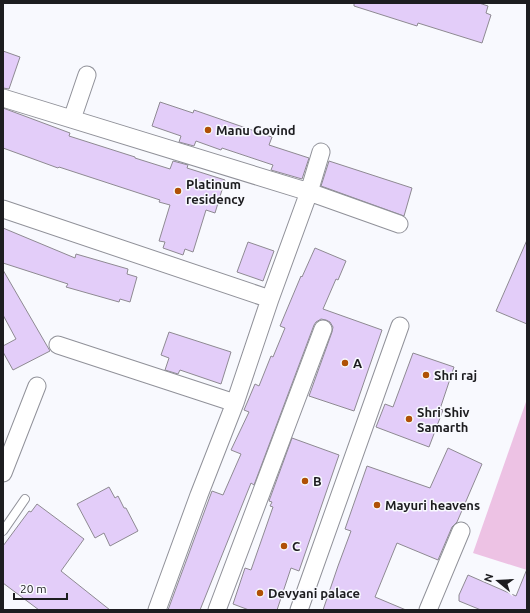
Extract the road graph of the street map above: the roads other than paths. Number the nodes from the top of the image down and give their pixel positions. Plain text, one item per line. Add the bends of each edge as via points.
1 (87, 75) dead end
2 (3, 98) edge
3 (72, 119) junction
4 (321, 152) dead end
5 (309, 192) junction
6 (3, 209) edge
7 (399, 224) dead end
8 (270, 299) junction
9 (400, 326) dead end
10 (323, 329) dead end
11 (58, 344) dead end
12 (37, 386) dead end
13 (235, 403) junction
14 (3, 473) edge
15 (25, 499) dead end
16 (3, 531) edge
17 (461, 531) dead end
18 (157, 610) edge
19 (217, 610) edge
20 (299, 610) edge
21 (428, 610) edge

1 - 3 street
2 - 3 street
3 - 5 street
4 - 5 street
5 - 7 street
5 - 8 street
6 - 8 street
8 - 13 street
9 - 20 street
10 - 19 street
11 - 13 street
12 - 14 street
13 - 18 street
15 - 16 lane
17 - 21 street

